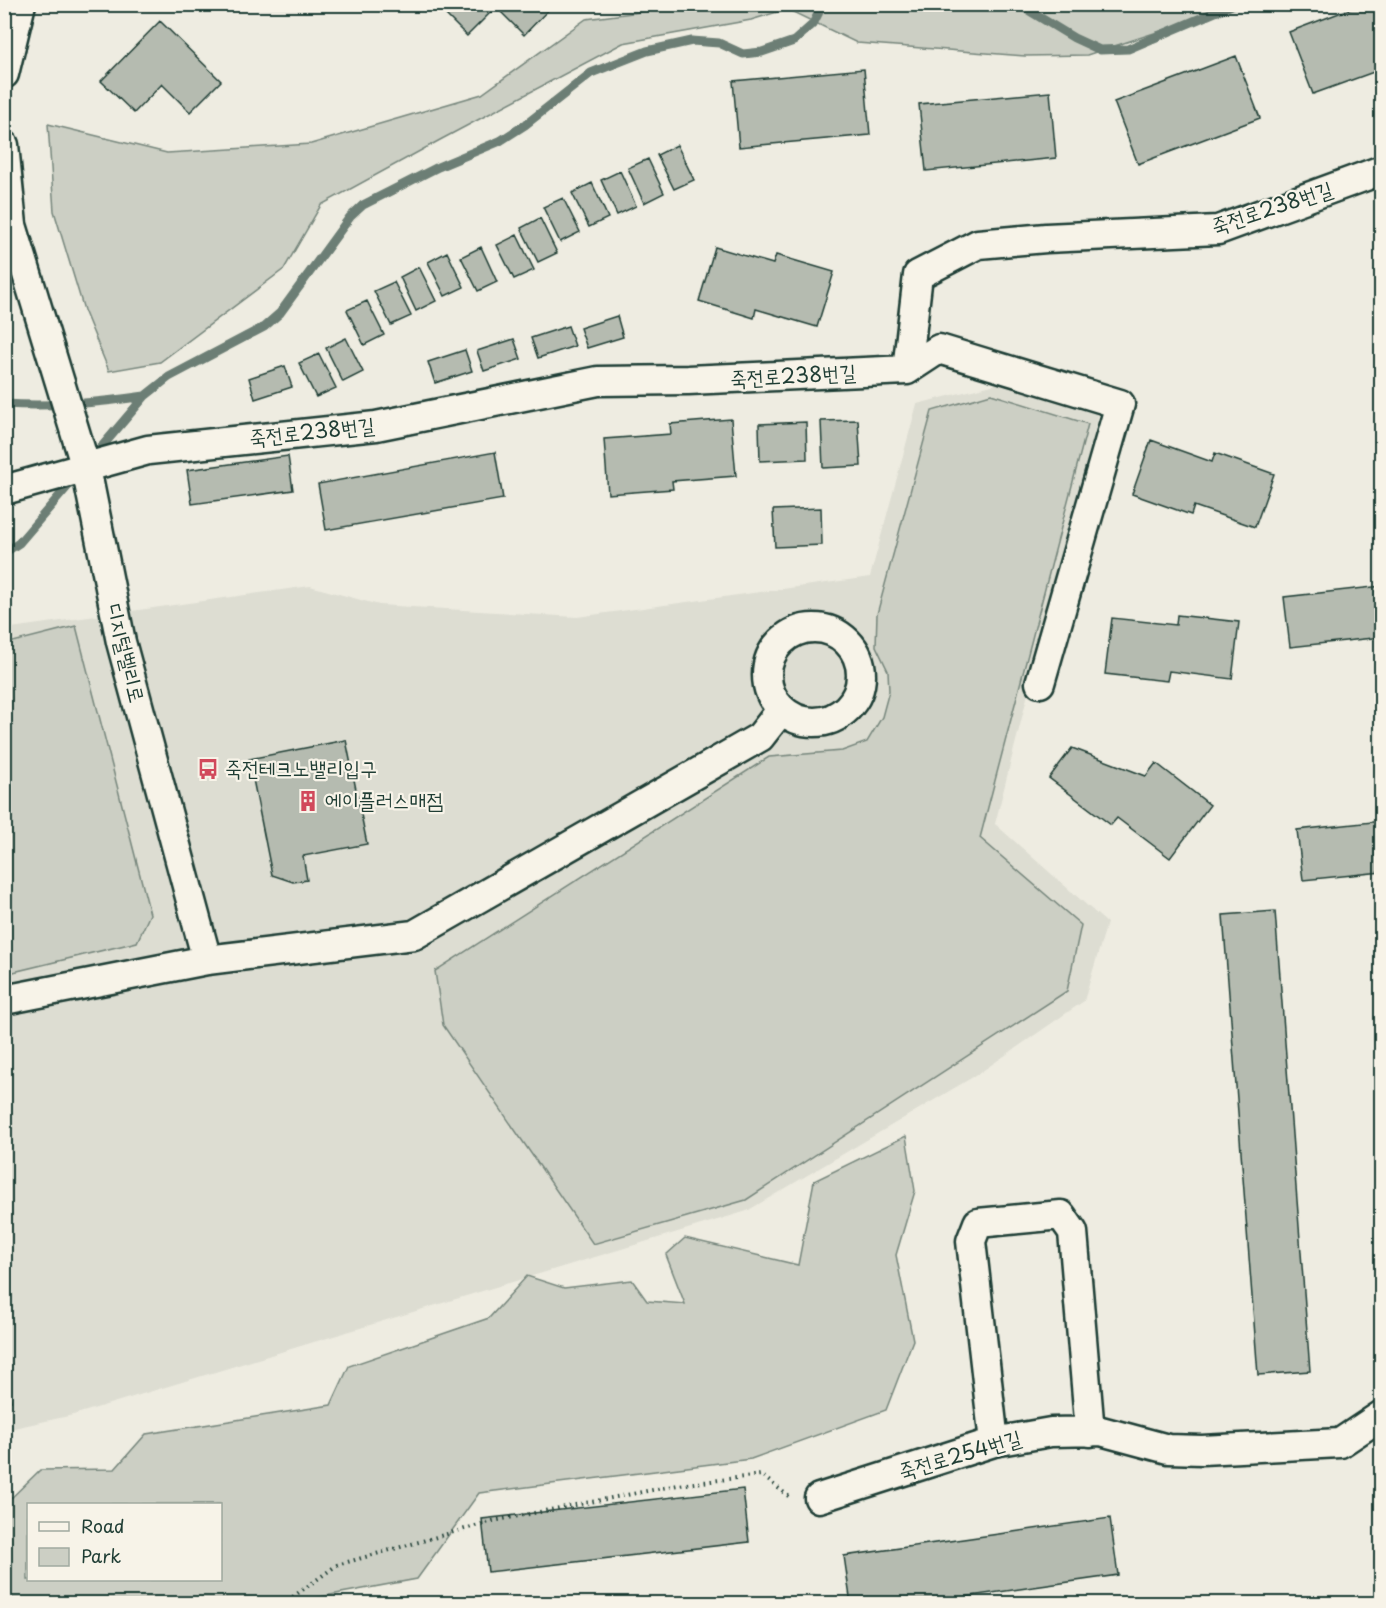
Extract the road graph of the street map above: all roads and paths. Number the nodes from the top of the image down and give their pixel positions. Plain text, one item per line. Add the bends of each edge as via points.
1 (21, 4) edge
2 (4, 74) edge
3 (4, 145) edge
4 (1382, 170) edge
5 (907, 370) junction
6 (97, 465) junction
7 (4, 490) edge
8 (1040, 683) dead end
9 (782, 709) dead end
10 (207, 960) junction
11 (4, 1000) edge
12 (1382, 1415) edge
13 (1090, 1432) junction
14 (994, 1442) junction
15 (819, 1498) joint
16 (283, 1604) edge

1 - 2 street
3 - 6 street, 디지털벨리로 via 12,225
4 - 5 street, 죽전로238번길 via 1218,230 978,244 918,275
5 - 6 street, 죽전로238번길 via 598,381 376,426 147,450
5 - 8 street via 939,349 1120,404
6 - 7 street, 죽전로238번길
6 - 10 street, 디지털벨리로 via 121,642
9 - 10 street via 760,737 414,935
10 - 11 street
12 - 13 street, 죽전로254번길 via 1340,1443 1168,1449 1101,1431
13 - 14 street, 죽전로254번길 via 1052,1432
13 - 14 street via 1073,1232 1061,1215 978,1223 971,1241
14 - 15 street, 죽전로254번길
15 - 16 path via 791,1498 761,1475 678,1485 493,1521 337,1565

